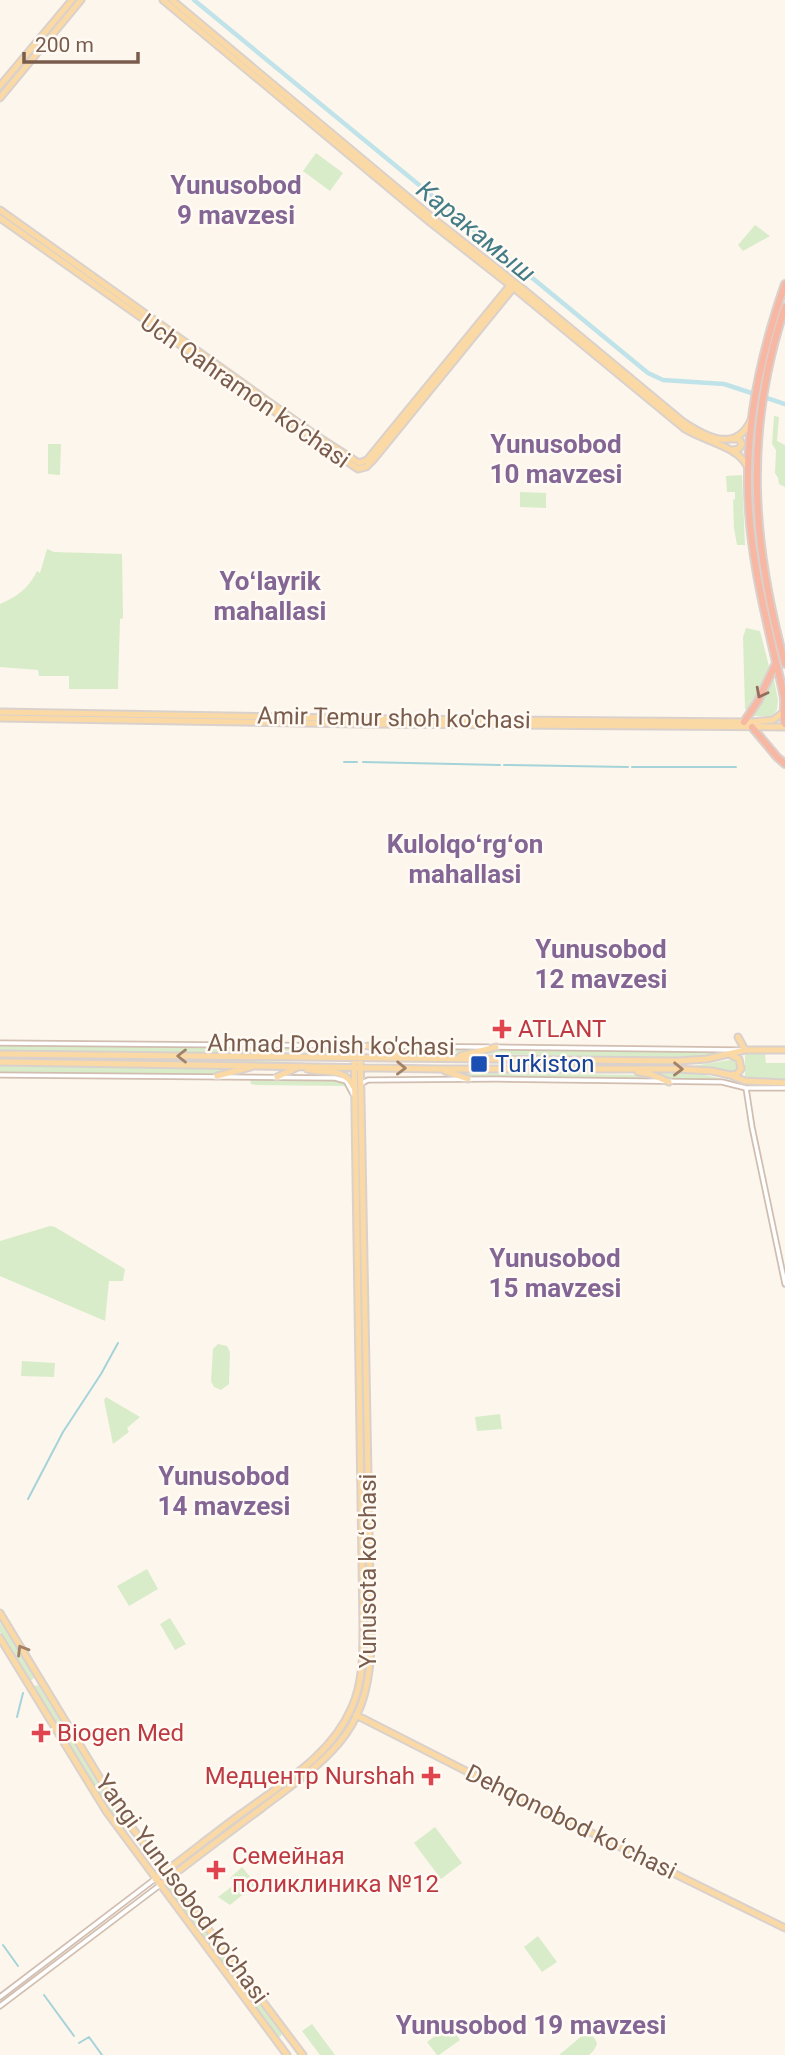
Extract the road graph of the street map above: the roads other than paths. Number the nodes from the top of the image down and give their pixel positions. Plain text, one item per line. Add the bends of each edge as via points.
1 (72, 0) edge
2 (81, 0) edge
3 (163, 0) edge
4 (172, 0) edge
5 (182, 11) junction
6 (24, 63) junction
7 (0, 86) edge
8 (0, 98) edge
9 (0, 209) edge
10 (0, 218) edge
11 (33, 237) junction
12 (785, 284) edge
13 (513, 285) junction
14 (785, 307) edge
15 (761, 391) junction
16 (758, 406) junction
17 (753, 414) junction
18 (313, 436) junction
19 (733, 439) junction
20 (732, 450) junction
21 (748, 469) junction
22 (753, 516) junction
23 (776, 663) junction
24 (785, 664) edge
25 (0, 712) edge
26 (785, 712) edge
27 (0, 718) edge
28 (744, 722) junction
29 (752, 726) junction
30 (785, 726) edge
31 (765, 744) junction
32 (785, 757) edge
33 (785, 764) edge
34 (738, 1037) dead end
35 (0, 1043) edge
36 (233, 1045) junction
37 (357, 1046) junction
38 (368, 1046) junction
39 (496, 1047) junction
40 (745, 1050) junction
41 (785, 1050) edge
42 (0, 1054) edge
43 (728, 1055) junction
44 (277, 1056) junction
45 (357, 1057) junction
46 (412, 1058) junction
47 (454, 1058) junction
48 (0, 1062) edge
49 (260, 1065) junction
50 (299, 1066) junction
51 (357, 1068) junction
52 (439, 1069) junction
53 (624, 1069) junction
54 (0, 1075) edge
55 (730, 1075) junction
56 (217, 1076) junction
57 (277, 1077) junction
58 (468, 1079) junction
59 (669, 1082) junction
60 (785, 1085) edge
61 (747, 1088) junction
62 (777, 1088) joint
63 (357, 1089) junction
64 (355, 1099) junction
65 (785, 1284) edge
66 (0, 1613) edge
67 (0, 1638) edge
68 (40, 1679) junction
69 (29, 1686) junction
70 (352, 1709) junction
71 (348, 1716) junction
72 (357, 1716) junction
73 (132, 1828) junction
74 (122, 1835) junction
75 (165, 1872) junction
76 (169, 1878) junction
77 (155, 1879) junction
78 (160, 1885) junction
79 (785, 1928) edge
80 (0, 1997) edge
81 (0, 2006) edge
82 (288, 2035) junction
83 (277, 2042) junction
84 (287, 2055) edge
85 (303, 2055) edge

1 - 6 main road
2 - 6 main road
3 - 5 main road
4 - 5 main road
5 - 13 main road via 431,223
5 - 13 main road via 192,12 229,42 242,58
6 - 7 main road
6 - 8 main road
9 - 11 main road, Uch Qahramon ko'chasi
10 - 11 main road, Uch Qahramon ko'chasi
11 - 18 main road, Uch Qahramon ko'chasi
11 - 18 main road, Uch Qahramon ko'chasi
12 - 15 highway via 768,338
13 - 18 main road, Uch Qahramon ko'chasi via 370,464 361,469 351,466
13 - 19 main road via 682,421 711,436
13 - 20 main road via 685,429
14 - 15 highway
15 - 16 highway
16 - 17 highway
16 - 22 highway
17 - 19 main road via 746,430
17 - 21 highway
19 - 20 main road via 742,444
20 - 21 main road
21 - 22 highway
22 - 23 highway via 759,588
22 - 24 highway
23 - 26 highway
23 -> 28 highway
25 - 28 main road, Amir Temur shoh ko'chasi
26 - 28 main road, Amir Temur shoh ko'chasi via 773,720
26 - 30 highway
27 - 29 main road, Amir Temur shoh ko'chasi
29 - 30 main road, Amir Temur shoh ko'chasi
29 - 31 highway
31 - 32 highway
31 - 33 highway
34 - 40 main road
35 - 36 street, Ahmad Donish ko'chasi
36 - 37 street, Ahmad Donish ko'chasi
36 - 44 main road
37 - 38 street, Ahmad Donish ko'chasi
37 - 45 main road, Yunusota koʻchasi
38 - 39 street, Ahmad Donish ko'chasi
38 - 46 main road
39 - 40 street, Ahmad Donish ko'chasi
39 - 47 main road
40 - 41 main road, Ahmad Donish ko'chasi
40 - 43 main road, Ahmad Donish ko'chasi
44 -> 42 main road, Ahmad Donish ko'chasi
43 - 47 main road, Ahmad Donish ko'chasi via 693,1061
43 - 55 main road via 738,1058 741,1065 739,1074
44 - 45 main road, Ahmad Donish ko'chasi
45 - 46 main road, Ahmad Donish ko'chasi
45 - 51 main road, Yunusota koʻchasi
46 - 47 main road, Ahmad Donish ko'chasi
48 - 49 main road, Ahmad Donish ko'chasi
49 - 50 main road, Ahmad Donish ko'chasi
49 - 56 main road
50 - 51 main road, Ahmad Donish ko'chasi
50 - 57 main road
50 - 63 main road via 342,1073
51 -> 52 main road, Ahmad Donish ko'chasi
51 - 63 main road, Yunusota koʻchasi
52 - 53 main road, Ahmad Donish ko'chasi
52 - 58 main road
53 -> 55 main road, Ahmad Donish ko'chasi
53 - 59 main road
54 - 56 street, Ahmad Donish ko'chasi
55 - 60 main road, Ahmad Donish ko'chasi
56 - 57 street, Ahmad Donish ko'chasi
57 - 64 street, Ahmad Donish ko'chasi via 338,1078 347,1082
58 - 59 street, Ahmad Donish ko'chasi
58 - 63 street, Ahmad Donish ko'chasi via 368,1080
59 - 61 street, Ahmad Donish ko'chasi via 722,1082
60 - 62 main road
61 - 62 street, Ahmad Donish ko'chasi
61 - 65 street
63 - 64 main road, Yunusota koʻchasi
63 - 72 main road, Yunusota koʻchasi via 371,1654
64 - 70 main road, Yunusota koʻchasi via 363,1641
68 -> 66 main road, Yangi Yunusobod ko'chasi
67 - 69 main road, Yangi Yunusobod ko'chasi
68 - 69 main road
68 - 73 main road, Yangi Yunusobod ko'chasi
69 - 74 main road, Yangi Yunusobod ko'chasi
70 - 71 main road, Yunusota koʻchasi
70 - 72 main road
71 - 72 main road
71 - 75 main road, Yunusota koʻchasi via 317,1757
72 - 76 main road, Yunusota koʻchasi via 318,1766
72 - 79 main road, Dehqonobod koʻchasi
73 - 74 main road
73 - 75 main road, Yangi Yunusobod ko'chasi
74 - 77 main road, Yangi Yunusobod ko'chasi
75 - 76 main road, Yangi Yunusobod ko'chasi
75 - 77 main road, Yunusota koʻchasi
76 - 78 main road, Yunusota koʻchasi
76 - 82 main road, Yangi Yunusobod ko'chasi
77 - 78 main road, Yangi Yunusobod ko'chasi
77 - 80 street, Yunusota koʻchasi
78 - 81 street, Yunusota koʻchasi
78 - 83 main road, Yangi Yunusobod ko'chasi
82 - 83 main road
82 - 85 main road, Yangi Yunusobod ko'chasi
83 - 84 main road, Yangi Yunusobod ko'chasi

